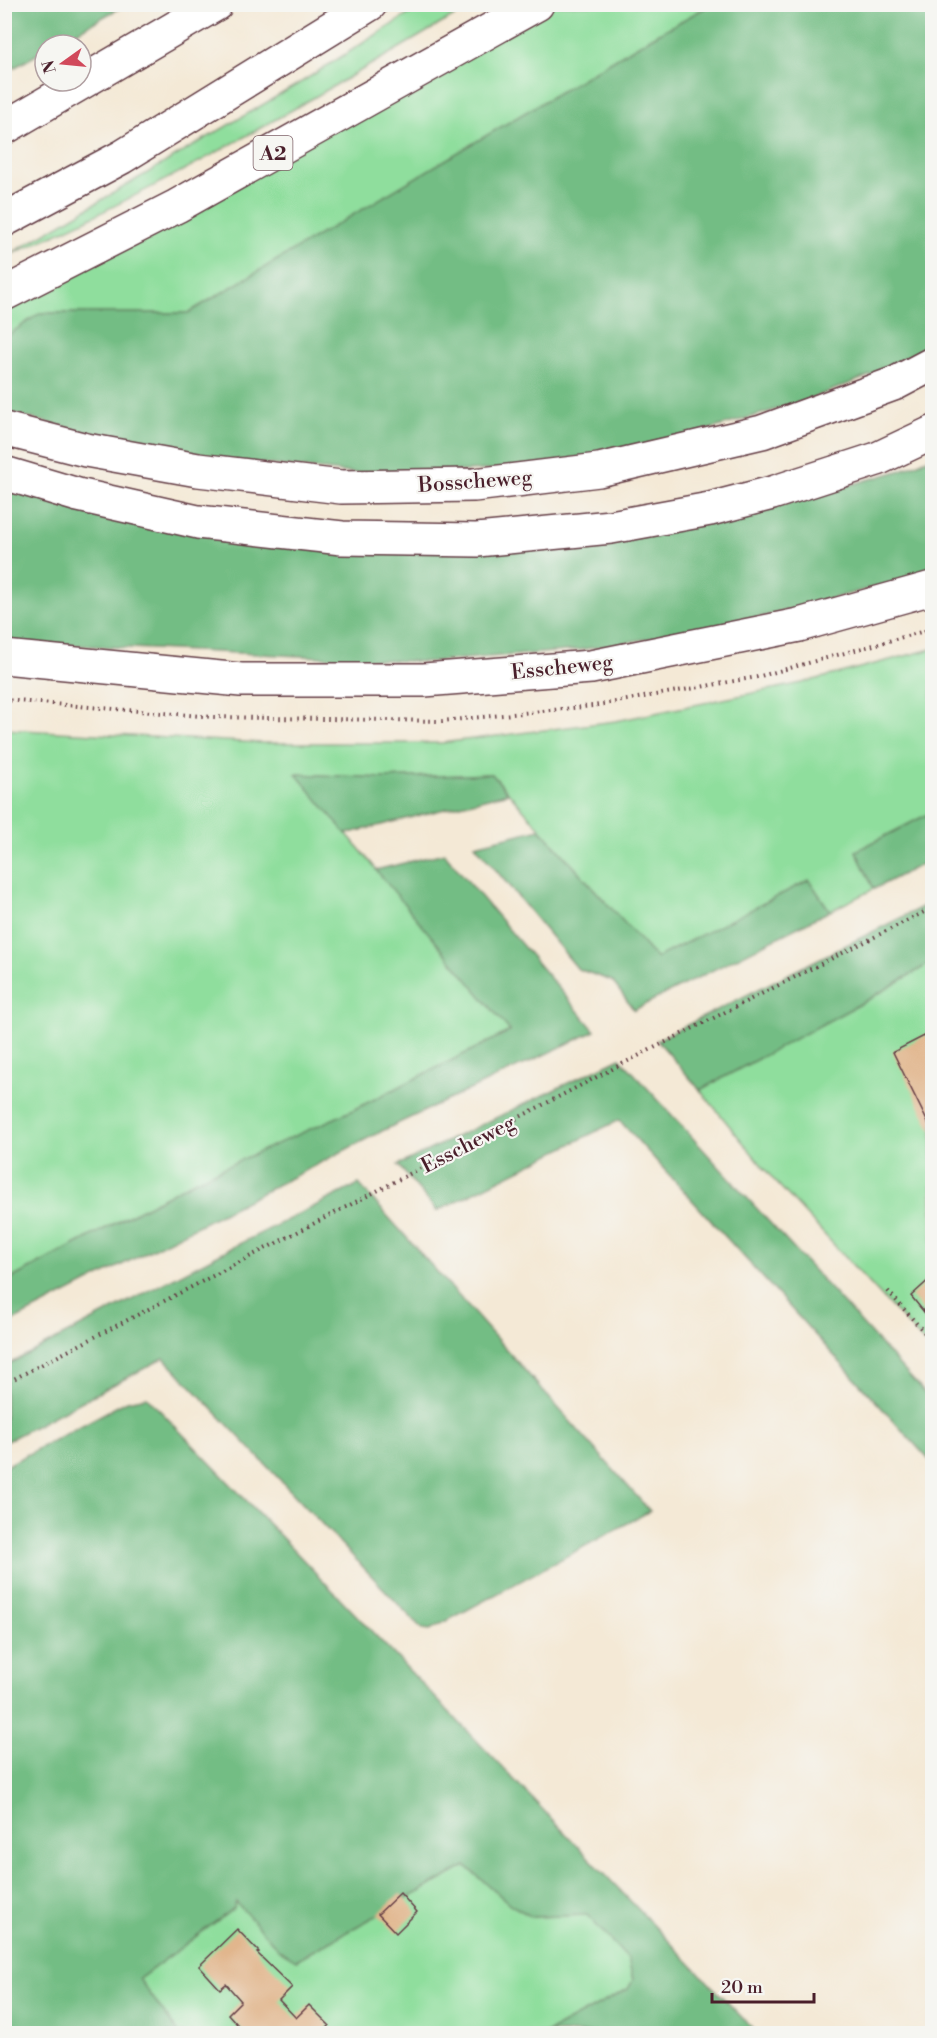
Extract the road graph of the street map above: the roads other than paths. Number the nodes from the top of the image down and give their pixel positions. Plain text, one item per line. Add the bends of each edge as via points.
1 (216, 4) edge
2 (370, 4) edge
3 (537, 4) edge
4 (4, 128) edge
5 (4, 220) edge
6 (4, 294) edge
7 (933, 364) edge
8 (4, 429) edge
9 (933, 433) edge
10 (4, 473) edge
11 (933, 588) edge
12 (4, 657) edge

1 - 4 main road
2 - 5 main road via 122,157
3 - 6 main road, A2 via 177,206
7 - 8 main road, Bosscheweg via 896,383 762,432 599,470 474,485 341,487 220,473 86,450
9 - 10 main road via 876,459 710,509 610,527 477,540 342,538 198,522 78,495
11 - 12 main road, Esscheweg via 799,625 591,667 424,680 242,680

